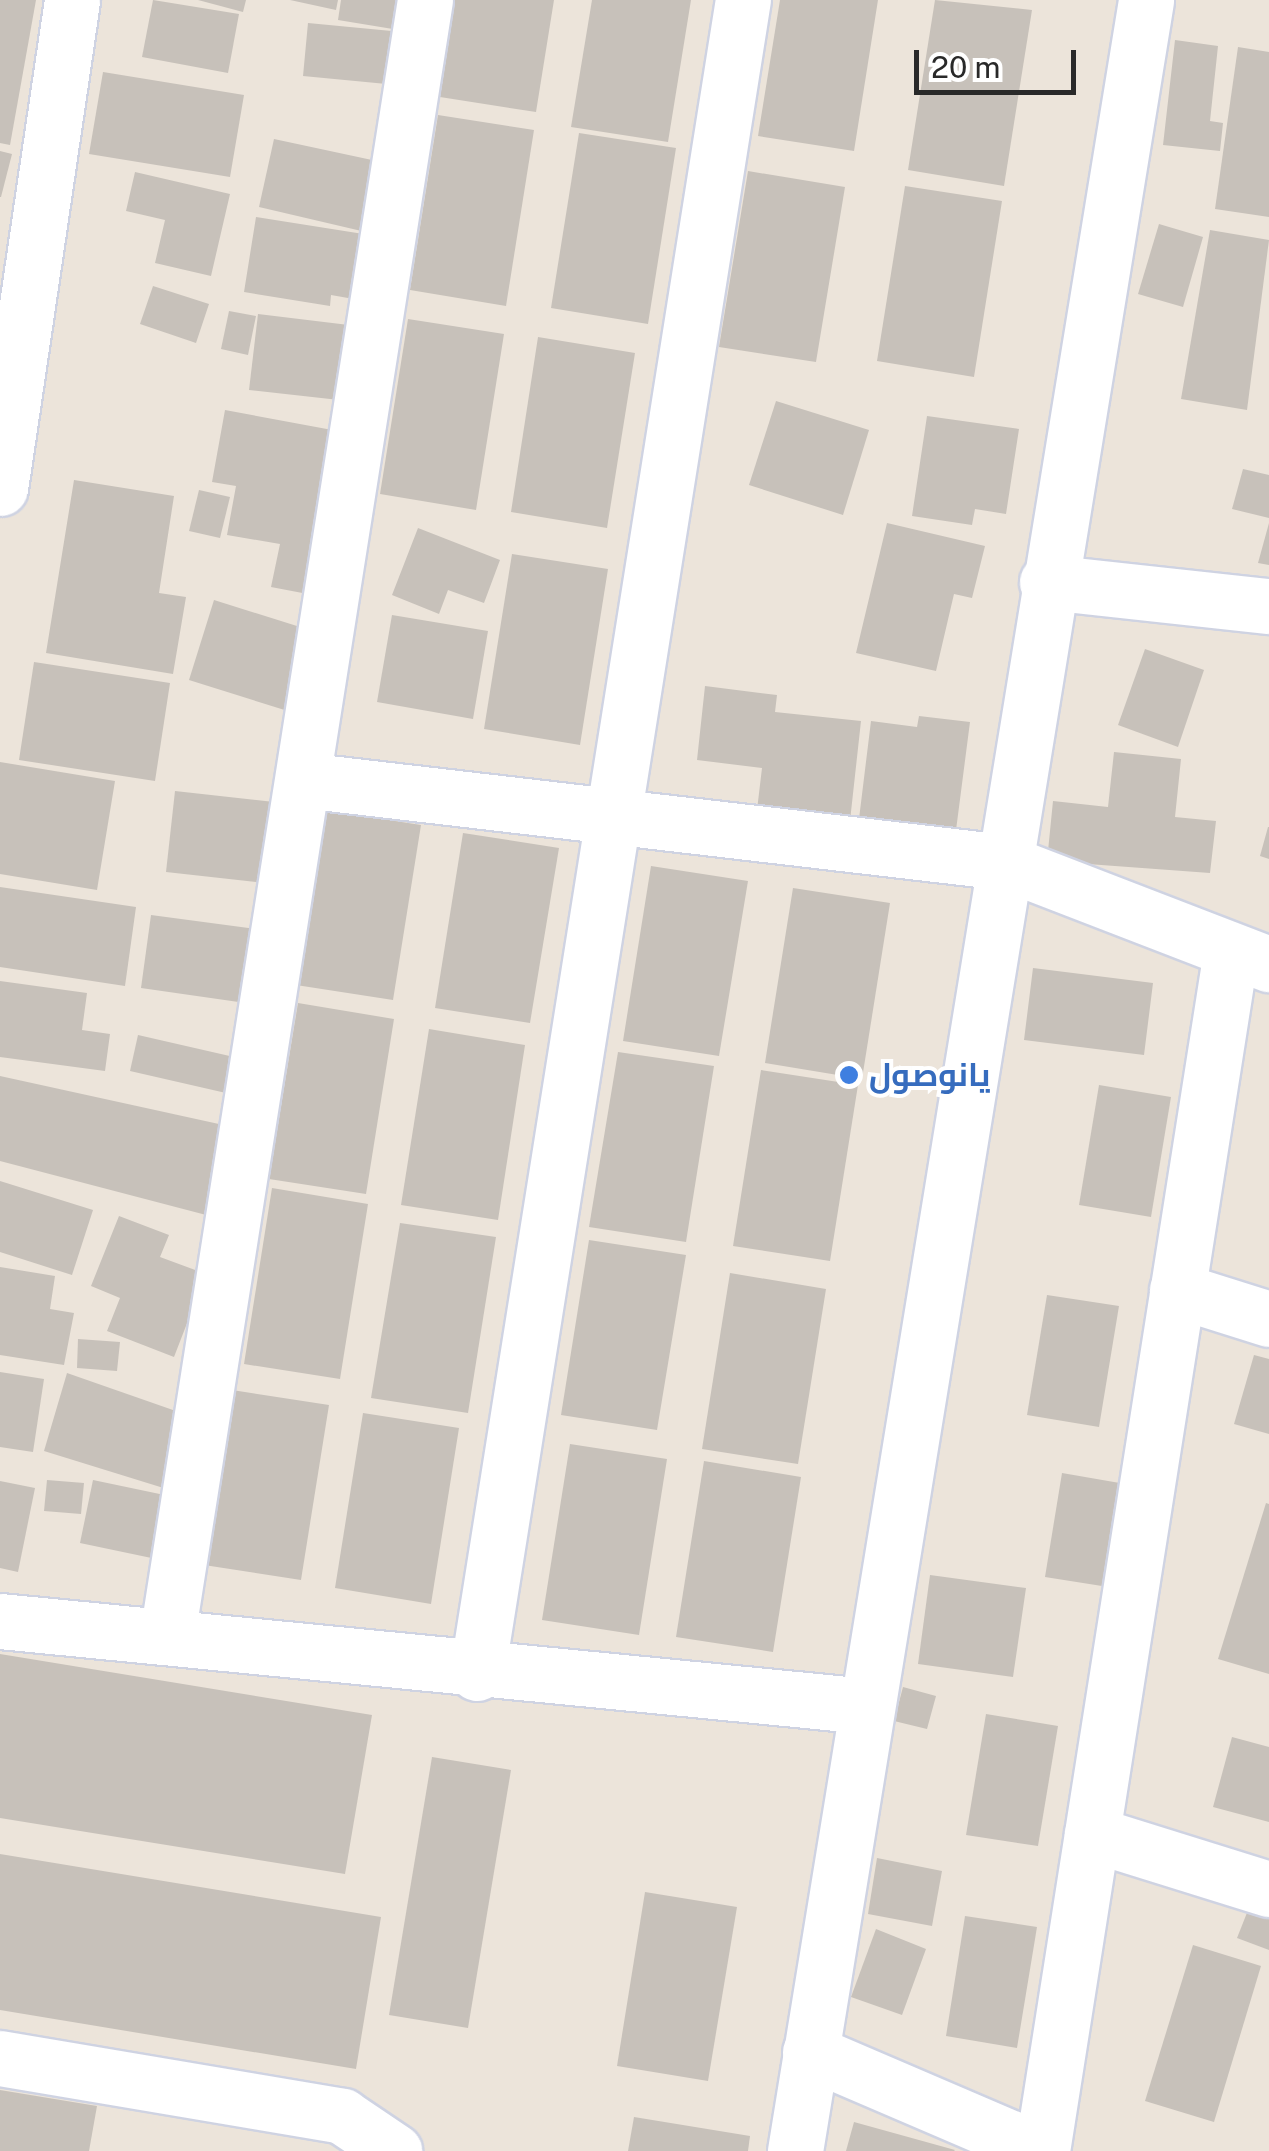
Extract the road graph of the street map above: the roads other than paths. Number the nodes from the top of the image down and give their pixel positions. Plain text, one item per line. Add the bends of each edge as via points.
1 (72, 0) edge
2 (425, 0) edge
3 (743, 0) edge
4 (1146, 0) edge
5 (0, 488) edge
6 (1047, 582) junction
7 (1269, 606) edge
8 (303, 780) junction
9 (616, 816) junction
10 (1004, 862) junction
11 (1250, 957) edge
12 (1177, 1290) junction
13 (1269, 1319) edge
14 (0, 1621) edge
15 (166, 1636) junction
16 (477, 1672) junction
17 (867, 1706) junction
18 (1092, 1834) junction
19 (1269, 1889) edge
20 (810, 2052) junction
21 (0, 2058) edge
22 (394, 2151) edge
23 (796, 2151) edge
24 (1041, 2151) edge

1 - 5 street
2 - 8 street
3 - 9 street
4 - 6 street
6 - 7 street
6 - 10 street
8 - 9 street
8 - 15 street
9 - 10 street
9 - 16 street
10 - 11 street
10 - 17 street
11 - 12 street
12 - 13 street
12 - 18 street
14 - 15 street
15 - 16 street
16 - 17 street
17 - 20 street
18 - 19 street
18 - 24 street
20 - 23 street
20 - 24 street
21 - 22 street via 342,2116

